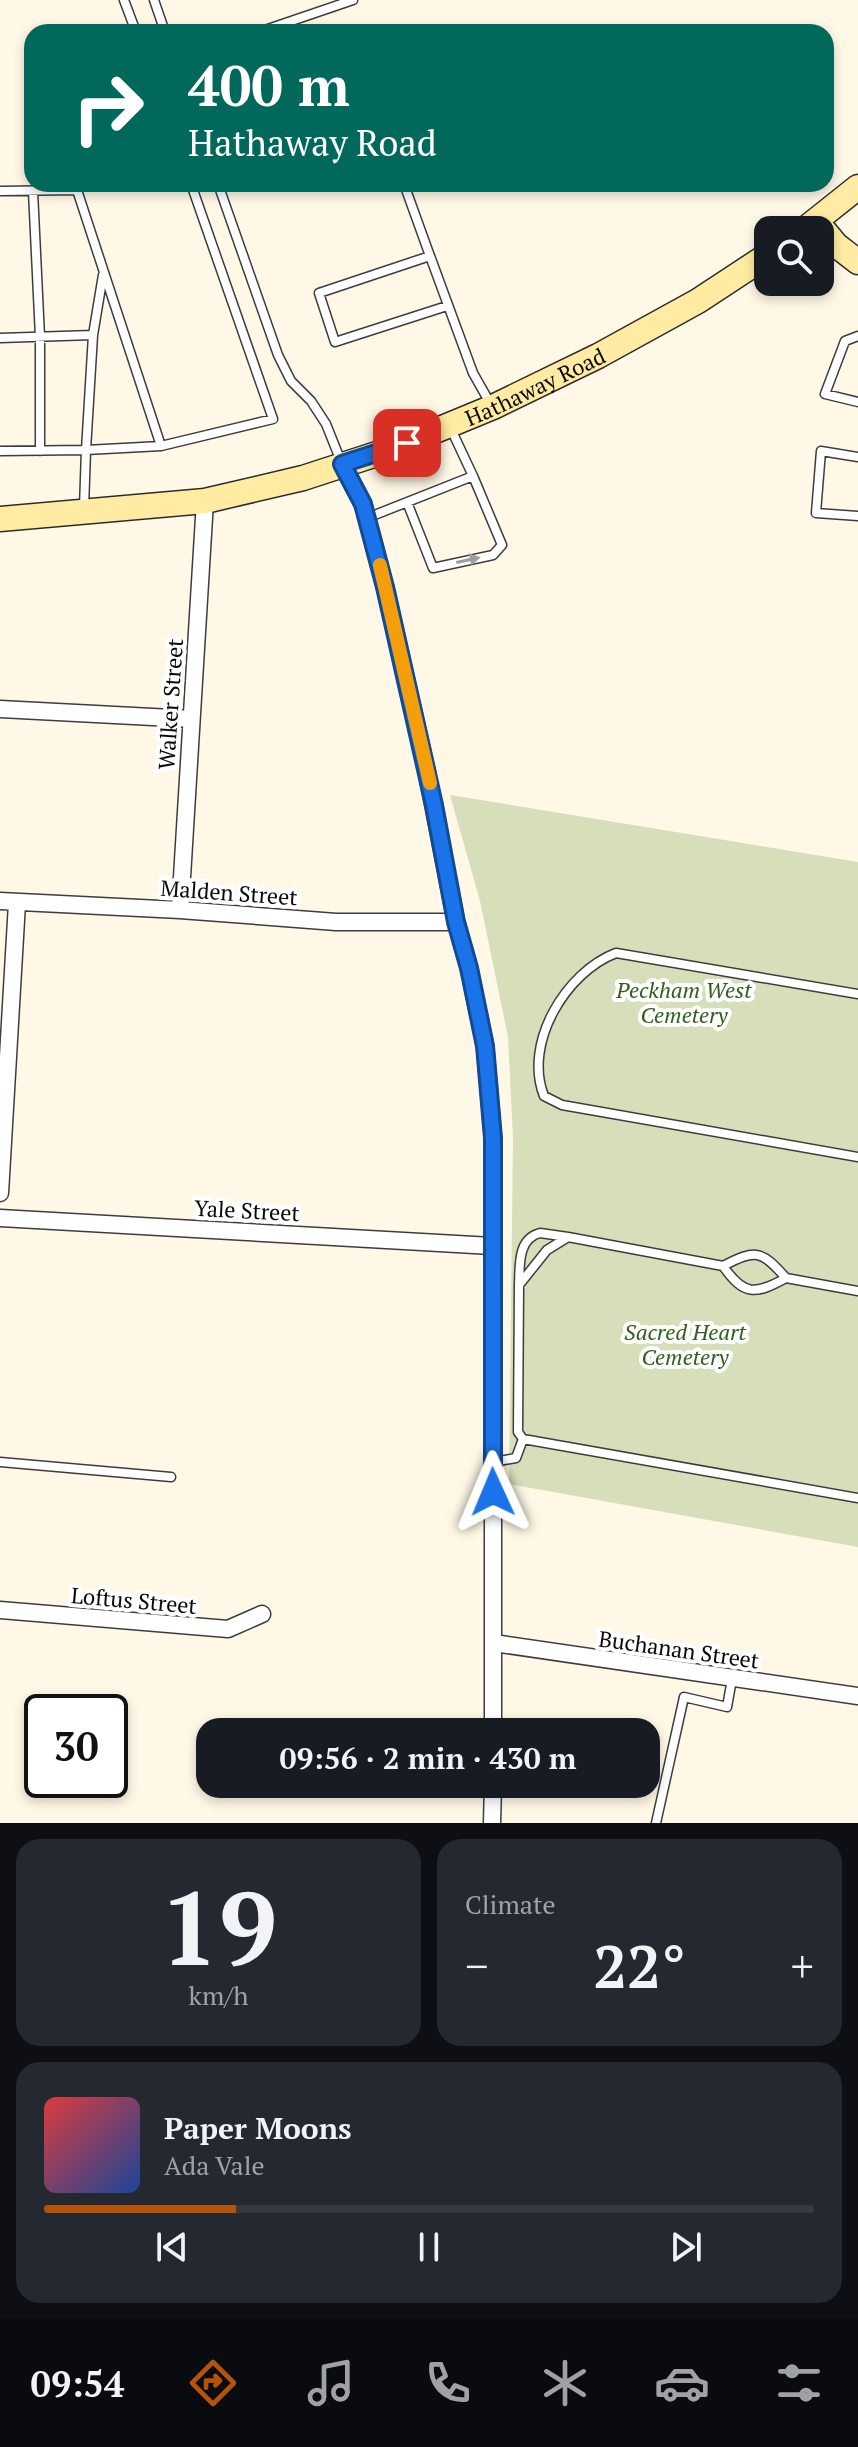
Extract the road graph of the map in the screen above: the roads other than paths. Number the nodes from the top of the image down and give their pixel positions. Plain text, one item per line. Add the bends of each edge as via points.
1 (124, 0) edge
2 (154, 0) edge
3 (353, 0) edge
4 (133, 24) edge
5 (162, 24) edge
6 (282, 24) edge
7 (858, 187) edge
8 (0, 191) edge
9 (24, 191) edge
10 (33, 192) edge
11 (78, 192) edge
12 (194, 192) edge
13 (221, 192) edge
14 (407, 192) edge
15 (822, 216) edge
16 (834, 244) edge
17 (430, 256) junction
18 (858, 262) edge
19 (754, 264) edge
20 (104, 271) junction
21 (447, 306) junction
22 (93, 335) junction
23 (858, 336) edge
24 (40, 337) junction
25 (0, 338) edge
26 (858, 402) edge
27 (493, 407) junction
28 (449, 426) junction
29 (161, 446) junction
30 (86, 450) junction
31 (0, 451) edge
32 (40, 451) junction
33 (858, 457) edge
34 (342, 464) junction
35 (473, 476) junction
36 (205, 501) junction
37 (407, 502) junction
38 (83, 511) junction
39 (858, 516) edge
40 (367, 518) junction
41 (0, 519) edge
42 (0, 709) edge
43 (191, 719) junction
44 (8, 902) edge
45 (180, 910) junction
46 (456, 922) junction
47 (858, 994) edge
48 (858, 1157) edge
49 (0, 1193) edge
50 (0, 1218) edge
51 (568, 1237) junction
52 (492, 1246) junction
53 (723, 1266) junction
54 (786, 1278) junction
55 (519, 1285) junction
56 (858, 1291) edge
57 (523, 1439) junction
58 (0, 1462) edge
59 (493, 1462) junction
60 (171, 1477) dead end
61 (858, 1498) edge
62 (0, 1610) edge
63 (262, 1614) dead end
64 (494, 1643) junction
65 (732, 1679) junction
66 (858, 1696) edge
67 (493, 1718) edge
68 (493, 1798) edge
69 (492, 1823) edge
70 (656, 1823) edge

1 - 4 lane
2 - 5 lane
3 - 6 lane
7 - 15 main road
8 - 9 lane
10 - 24 lane
11 - 20 lane
12 - 29 lane via 273,419
13 - 34 lane via 278,355 291,381 326,424
14 - 17 lane
16 - 18 main road
17 - 21 lane
17 - 21 lane via 319,293 335,342
19 - 27 main road, Hathaway Road via 646,331
20 - 22 lane
20 - 29 lane
21 - 27 lane via 473,373
22 - 24 lane
22 - 30 lane
23 - 26 lane via 845,341 825,394
24 - 25 lane
24 - 32 lane
27 - 28 main road, Hathaway Road
28 - 34 main road, Hathaway Road
28 - 35 lane
29 - 30 lane
30 - 32 lane
30 - 38 lane
31 - 32 lane
33 - 39 lane via 821,451 816,513
34 - 36 main road, Hathaway Road
34 - 40 street
35 - 37 lane
37 -> 35 lane via 433,568 493,555 502,545
36 - 38 main road, Hathaway Road
36 - 43 street, Walker Street
37 - 40 lane
38 - 41 main road, Hathaway Road
40 - 46 street via 432,793
42 - 43 street
43 - 45 street, Walker Street
44 - 45 street, Malden Street
44 - 49 street
45 - 46 street, Malden Street via 336,922
46 - 52 street via 490,1085
47 - 48 lane via 616,953 586,970 554,1009 538,1070 544,1096 562,1105
50 - 52 street, Yale Street
51 - 53 lane
51 - 55 lane via 547,1250
51 - 55 lane via 540,1233 527,1241
52 - 59 street
53 - 54 lane via 757,1253
53 - 54 lane via 750,1291
54 - 56 lane
55 - 57 lane via 518,1432
57 - 59 lane via 516,1458
57 - 61 lane
58 - 60 lane
59 - 64 street
62 - 63 street, Loftus Street via 228,1629
64 - 65 street, Buchanan Street
64 - 67 street
65 - 66 street, Buchanan Street
65 - 70 lane via 727,1707 684,1697
68 - 69 street

